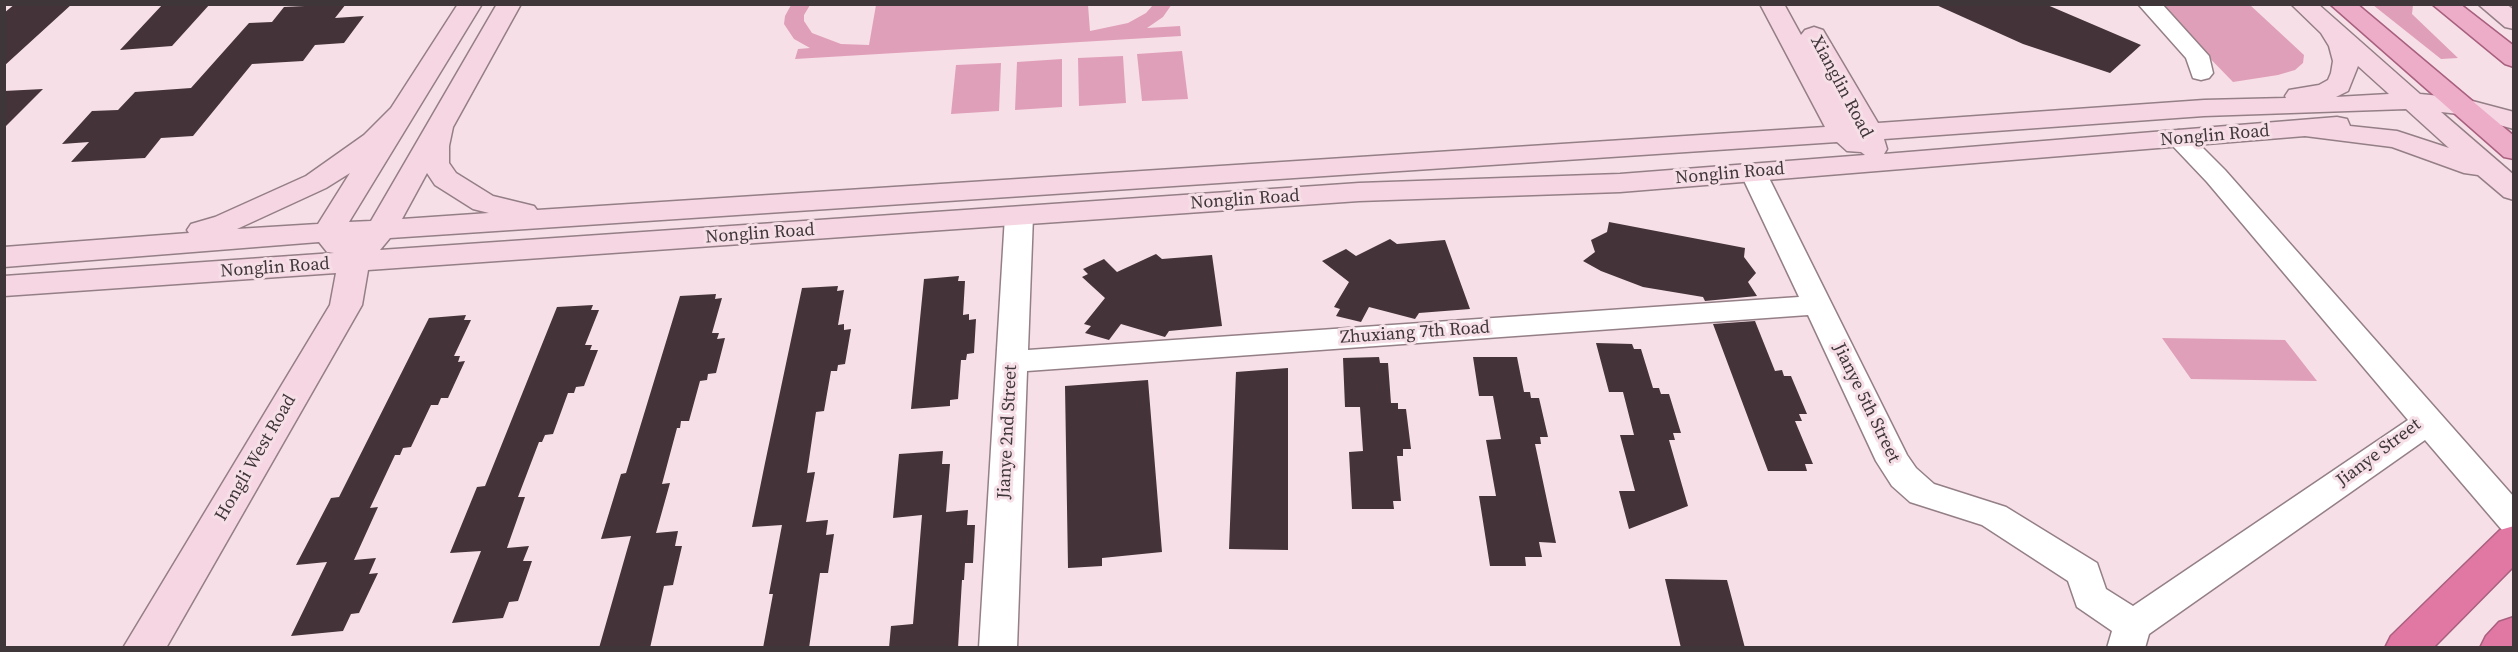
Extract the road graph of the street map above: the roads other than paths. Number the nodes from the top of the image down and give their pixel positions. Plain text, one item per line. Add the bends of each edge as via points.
1 (470, 4) edge
2 (508, 4) edge
3 (1773, 4) edge
4 (1797, 4) edge
5 (2149, 4) edge
6 (2303, 4) edge
7 (2342, 4) edge
8 (2444, 4) edge
9 (2490, 4) edge
10 (2514, 22) edge
11 (2331, 29) junction
12 (2514, 59) edge
13 (2200, 73) dead end
14 (2462, 106) junction
15 (2204, 108) junction
16 (2422, 110) junction
17 (402, 113) junction
18 (2514, 121) edge
19 (441, 123) junction
20 (2485, 126) junction
21 (2301, 129) junction
22 (1855, 131) junction
23 (2179, 138) junction
24 (2514, 151) edge
25 (1876, 162) junction
26 (1753, 172) junction
27 (2511, 189) edge
28 (1018, 216) junction
29 (573, 218) junction
30 (381, 230) junction
31 (327, 233) junction
32 (115, 249) junction
33 (4, 257) edge
34 (354, 263) junction
35 (4, 286) edge
36 (1819, 305) junction
37 (1012, 362) junction
38 (2427, 422) junction
39 (2514, 521) edge
40 (2514, 541) edge
41 (2514, 634) edge
42 (2130, 636) edge
43 (144, 648) edge
44 (998, 648) edge
45 (2406, 648) edge
46 (2501, 648) edge

1 - 17 main road
2 - 19 main road, Hongli West Road
3 - 22 main road, Xianglin Road
4 - 22 main road, Xianglin Road
5 - 13 street via 2197,56
6 - 11 main road
7 - 14 main road
8 - 12 main road
9 - 10 main road
11 - 15 main road via 2342,45 2346,61 2339,85 2326,92
11 - 16 main road
14 - 16 main road
14 - 18 main road
14 - 20 main road
15 - 16 main road, Nonglin Road via 2346,105
15 - 22 main road, Nonglin Road
16 - 20 main road, Nonglin Road
16 - 21 main road, Nonglin Road
16 - 27 main road
17 - 31 main road
17 - 32 main road via 374,141 316,182 226,223
19 - 29 main road via 435,164 456,188 483,203
19 - 30 main road, Hongli West Road
20 - 24 main road
21 - 23 main road, Nonglin Road
21 - 27 main road via 2397,139 2476,167
22 - 23 main road via 1908,141 2134,127
22 - 25 main road, Xianglin Road
22 - 29 main road, Nonglin Road
23 - 25 main road, Nonglin Road
23 - 38 street, Jianye Street
25 - 26 main road, Nonglin Road
26 - 28 main road, Nonglin Road via 1620,183 1359,192
26 - 36 street, Jianye 5th Street
28 - 34 main road, Nonglin Road
28 - 37 street, Jianye 2nd Street
29 - 30 main road, Nonglin Road
30 - 31 main road, Nonglin Road
30 - 34 main road, Hongli West Road
31 - 32 main road, Nonglin Road
31 - 34 main road
32 - 33 main road, Nonglin Road
34 - 35 main road, Nonglin Road
34 - 43 main road, Hongli West Road via 346,305
36 - 37 street, Zhuxiang 7th Road
36 - 42 street, Jianye 5th Street via 1904,477 1922,493 1994,516 2084,573 2090,597
37 - 44 street, Jianye 2nd Street
38 - 39 street
38 - 42 street, Jianye Street
40 - 45 highway
41 - 46 highway

